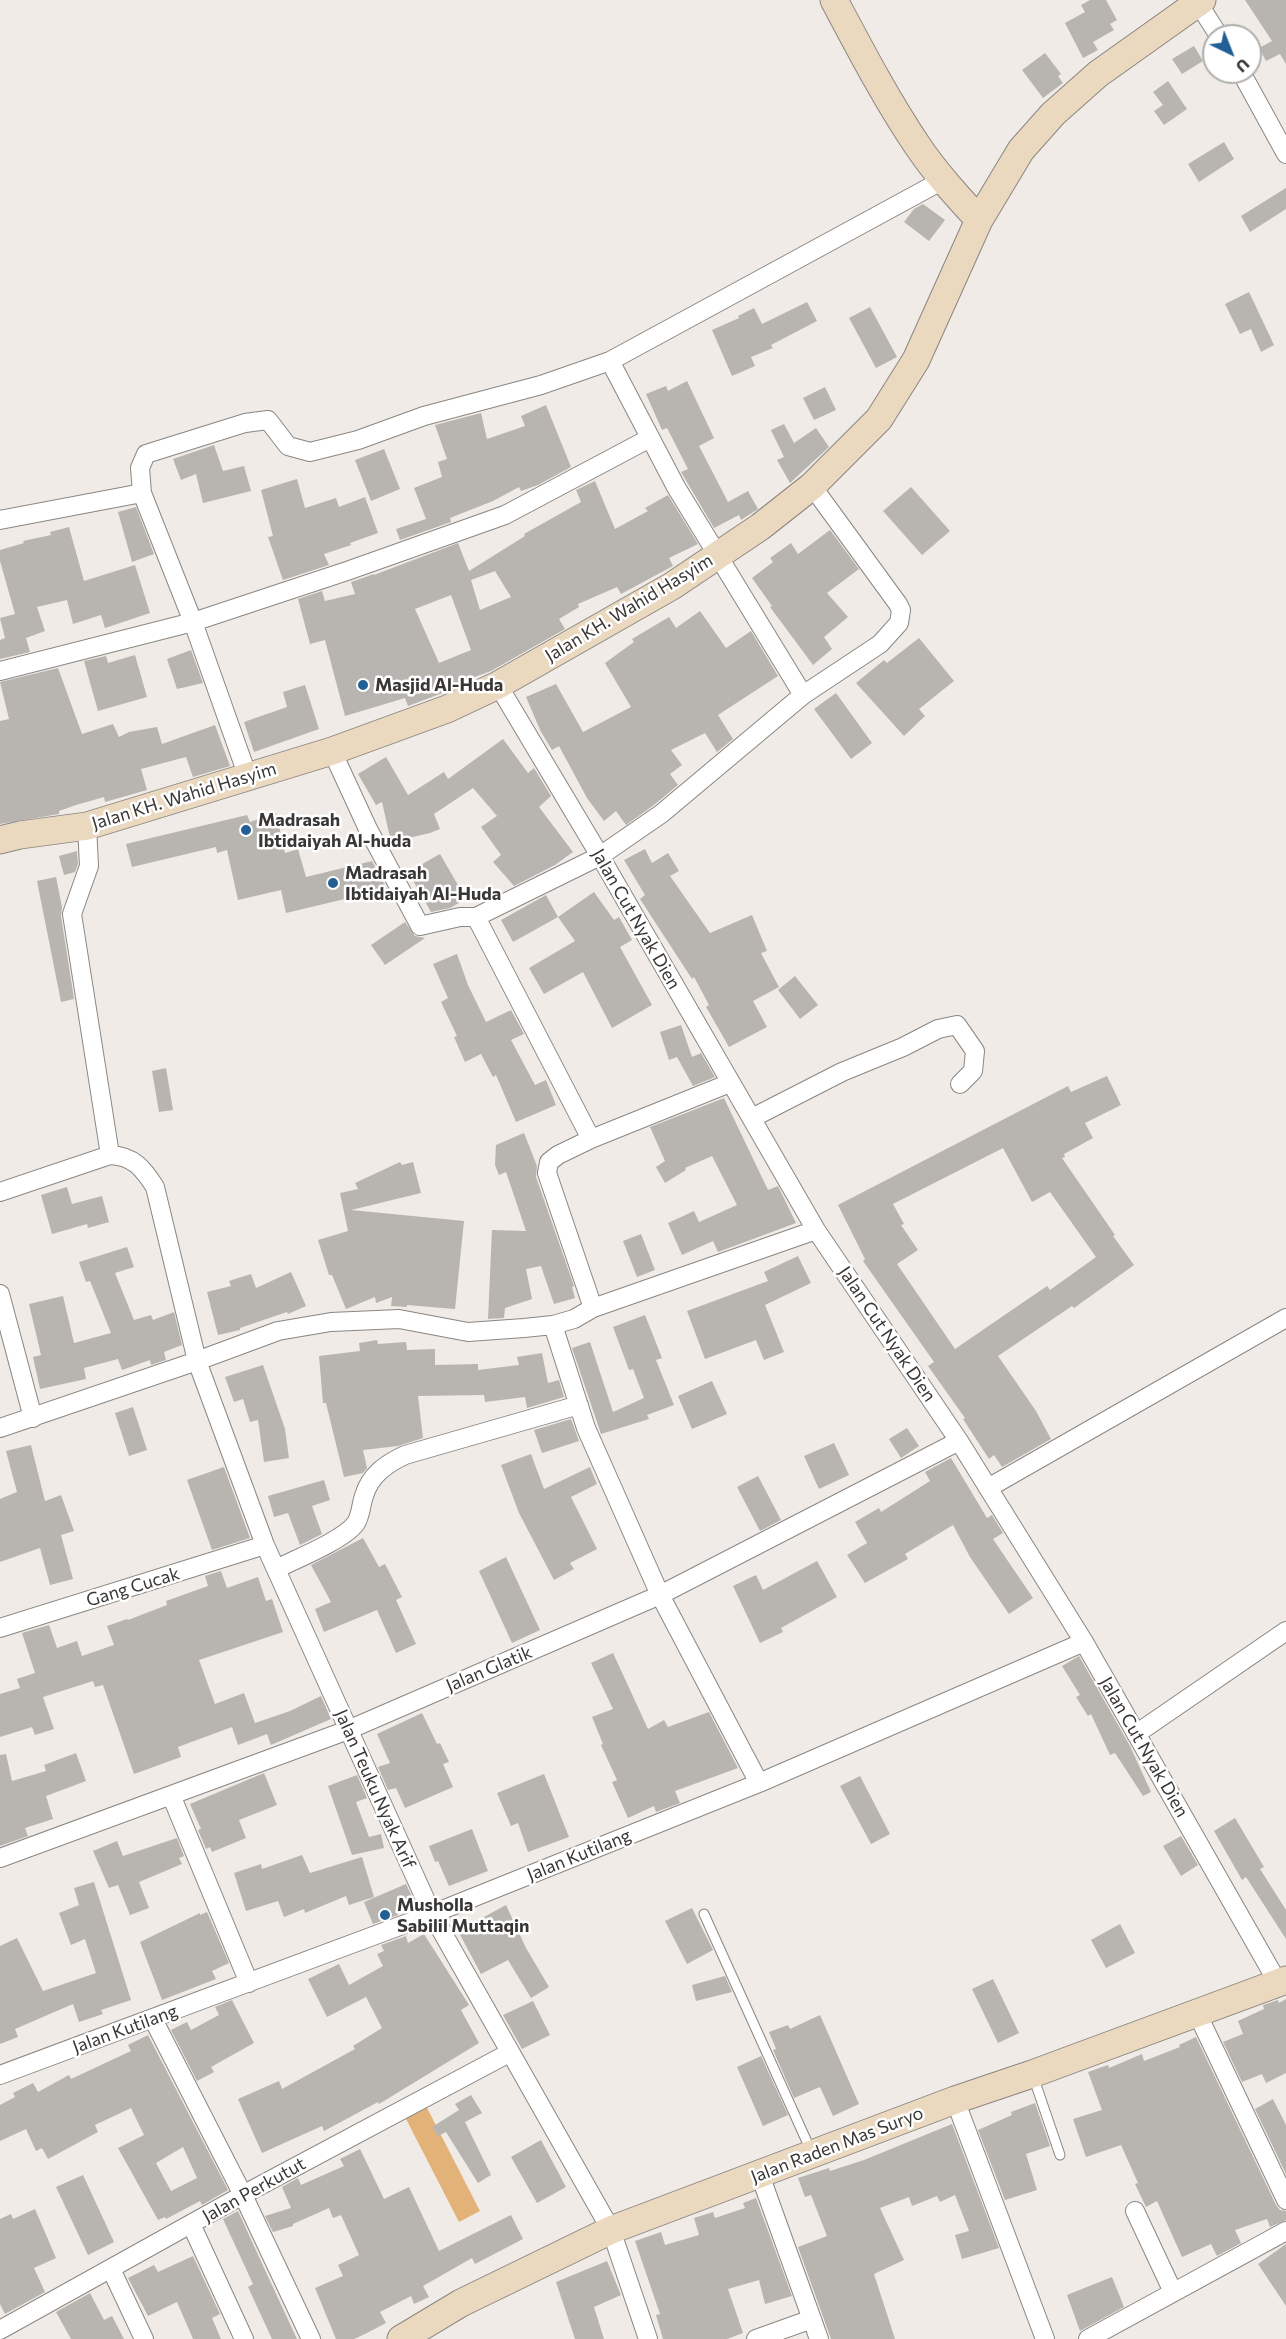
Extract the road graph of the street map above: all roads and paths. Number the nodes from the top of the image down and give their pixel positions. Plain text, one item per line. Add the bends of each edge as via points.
1 (834, 0) edge
2 (1200, 2) edge
3 (1212, 24) edge
4 (1248, 84) edge
5 (1286, 154) edge
6 (943, 180) junction
7 (979, 220) junction
8 (610, 361) junction
9 (650, 438) junction
10 (812, 486) junction
11 (142, 494) junction
12 (0, 520) edge
13 (718, 555) junction
14 (193, 622) junction
15 (0, 671) edge
16 (498, 685) junction
17 (803, 695) junction
18 (332, 751) junction
19 (248, 777) junction
20 (87, 826) junction
21 (0, 840) edge
22 (600, 856) junction
23 (476, 917) junction
24 (730, 1083) junction
25 (960, 1084) dead end
26 (752, 1118) junction
27 (591, 1138) junction
28 (110, 1155) junction
29 (0, 1192) edge
30 (816, 1230) junction
31 (0, 1294) edge
32 (593, 1308) junction
33 (1286, 1318) edge
34 (553, 1325) junction
35 (197, 1361) junction
36 (579, 1405) junction
37 (33, 1418) junction
38 (0, 1428) edge
39 (959, 1441) junction
40 (988, 1488) junction
41 (265, 1545) junction
42 (276, 1569) junction
43 (660, 1595) junction
44 (0, 1628) edge
45 (1286, 1631) edge
46 (1084, 1642) junction
47 (348, 1730) junction
48 (1136, 1734) junction
49 (759, 1783) junction
50 (171, 1795) junction
51 (0, 1858) edge
52 (432, 1914) junction
53 (704, 1914) dead end
54 (1282, 1981) edge
55 (249, 1983) junction
56 (1197, 2013) junction
57 (153, 2019) junction
58 (509, 2053) junction
59 (1032, 2074) junction
60 (0, 2075) edge
61 (955, 2100) junction
62 (813, 2155) junction
63 (1060, 2155) dead end
64 (760, 2175) junction
65 (243, 2195) junction
66 (1286, 2200) edge
67 (1135, 2211) dead end
68 (191, 2224) junction
69 (611, 2230) junction
70 (1286, 2232) edge
71 (111, 2269) junction
72 (1173, 2292) junction
73 (812, 2319) junction
74 (0, 2330) edge
75 (144, 2339) edge
76 (244, 2339) edge
77 (311, 2339) edge
78 (401, 2339) edge
79 (648, 2339) edge
80 (756, 2339) edge
81 (819, 2339) edge
82 (1045, 2339) edge
83 (1088, 2339) edge

1 - 6 street via 917,145
2 - 3 street
2 - 7 street, Jalan KH. Wahid Hasyim via 1098,74 1053,114 1021,150
4 - 5 street
6 - 7 street
6 - 8 street
7 - 10 street, Jalan KH. Wahid Hasyim via 916,360 879,419
8 - 9 street
8 - 11 street via 542,385 310,452 288,446 268,420 245,423 146,454 140,468
9 - 13 street via 675,487
9 - 14 street via 505,515
10 - 13 street, Jalan KH. Wahid Hasyim
10 - 17 street via 898,604 901,616 895,630 880,644
11 - 12 street
11 - 14 street
13 - 16 street, Jalan KH. Wahid Hasyim via 672,586
13 - 17 street
14 - 15 street
14 - 19 street
16 - 18 street, Jalan KH. Wahid Hasyim via 447,710
16 - 22 street, Jalan Cut Nyak Dien
17 - 22 street via 661,814
18 - 19 street, Jalan KH. Wahid Hasyim
18 - 23 street via 418,924
19 - 20 street, Jalan KH. Wahid Hasyim
20 - 21 street, Jalan KH. Wahid Hasyim
20 - 28 street via 89,866 72,914
22 - 23 street
22 - 24 street, Jalan Cut Nyak Dien
23 - 27 street
24 - 26 street, Jalan Cut Nyak Dien
24 - 27 street
25 - 26 street via 974,1071 975,1052 957,1025 938,1029 842,1072
26 - 30 street, Jalan Cut Nyak Dien
27 - 32 street via 549,1162 548,1173
28 - 29 street
28 - 35 street, Jalan Teuku Nyak Arif via 124,1156 145,1170 155,1187
30 - 32 street
30 - 39 street, Jalan Cut Nyak Dien
31 - 37 street
32 - 34 street
33 - 40 street
34 - 35 street via 468,1332 399,1318 331,1322 278,1331
34 - 36 street
35 - 37 street
35 - 41 street, Jalan Teuku Nyak Arif
36 - 42 street via 393,1461 368,1484 356,1523 326,1545
36 - 43 street
37 - 38 street
39 - 40 street, Jalan Cut Nyak Dien
39 - 43 street, Jalan Glatik
40 - 46 street, Jalan Cut Nyak Dien
41 - 42 street, Jalan Teuku Nyak Arif
41 - 44 street, Gang Cucak
42 - 47 street, Jalan Teuku Nyak Arif
43 - 47 street, Jalan Glatik
43 - 49 street
45 - 48 street
46 - 48 street, Jalan Cut Nyak Dien
46 - 49 street, Jalan Kutilang
47 - 50 street, Jalan Glatik
47 - 52 street, Jalan Teuku Nyak Arif
48 - 54 street, Jalan Cut Nyak Dien
49 - 52 street, Jalan Kutilang
50 - 51 street, Jalan Glatik
50 - 55 street
52 - 55 street, Jalan Kutilang
52 - 58 street, Jalan Teuku Nyak Arif
53 - 62 lane
54 - 56 street, Jalan Raden Mas Suryo
55 - 57 street, Jalan Kutilang
56 - 59 street, Jalan Raden Mas Suryo
56 - 66 street
57 - 60 street, Jalan Kutilang
57 - 65 street
58 - 65 street, Jalan Perkutut
58 - 69 street, Jalan Teuku Nyak Arif
59 - 61 street, Jalan Raden Mas Suryo
59 - 63 lane
61 - 62 street, Jalan Raden Mas Suryo
61 - 82 street
62 - 64 street, Jalan Raden Mas Suryo
64 - 69 street, Jalan Raden Mas Suryo
64 - 73 street
65 - 68 street, Jalan Perkutut
65 - 77 street
67 - 72 street
68 - 71 street, Jalan Perkutut
68 - 76 street
69 - 78 street, Jalan Raden Mas Suryo via 461,2303
69 - 79 street, Jalan Teuku Nyak Arif
70 - 72 street
71 - 74 street, Jalan Perkutut
71 - 75 street
72 - 83 street
73 - 80 street
73 - 81 street

